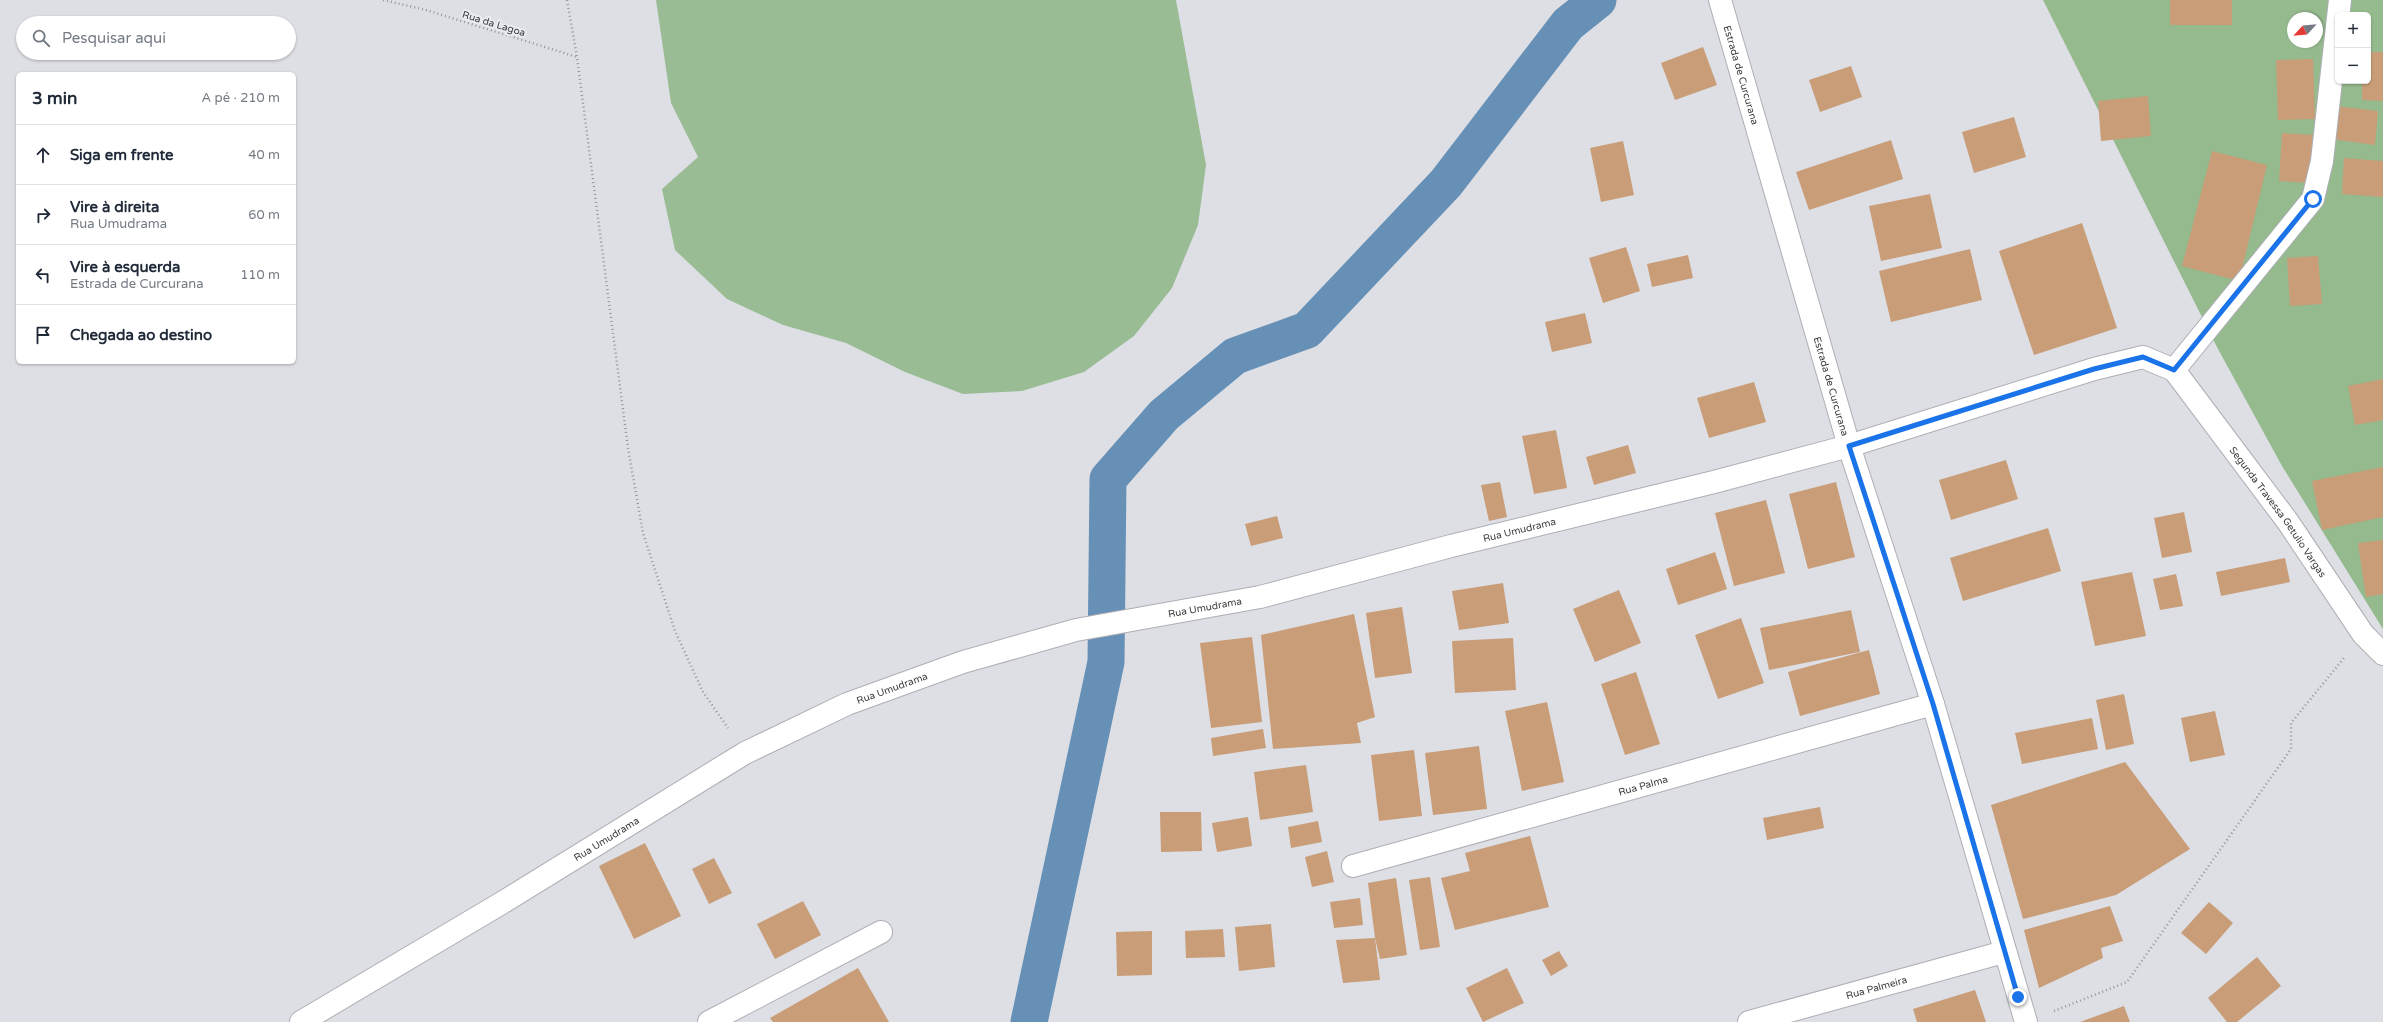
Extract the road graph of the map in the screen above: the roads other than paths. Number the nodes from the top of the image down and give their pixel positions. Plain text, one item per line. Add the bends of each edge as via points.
1 (1720, 0) edge
2 (2340, 0) edge
3 (2174, 370) junction
4 (1849, 446) junction
5 (2383, 654) edge
6 (1933, 704) junction
7 (1353, 866) dead end
8 (882, 932) dead end
9 (2004, 952) junction
10 (301, 1022) edge
11 (709, 1022) edge
12 (1749, 1022) edge
13 (2026, 1022) edge

1 - 4 street, Estrada de Curcurana
2 - 3 street via 2322,161 2313,199
3 - 4 street, Rua Umudrama via 2143,357 2094,369
3 - 5 street, Segunda Travessa Getulio Vargas via 2288,522 2363,634
4 - 6 street, Estrada de Curcurana
4 - 10 street, Rua Umudrama via 1260,597 1076,630 963,662 847,704 745,754
6 - 7 street, Rua Palma
6 - 9 street, Estrada de Curcurana
8 - 11 street
9 - 12 street, Rua Palmeira
9 - 13 street, Estrada de Curcurana

